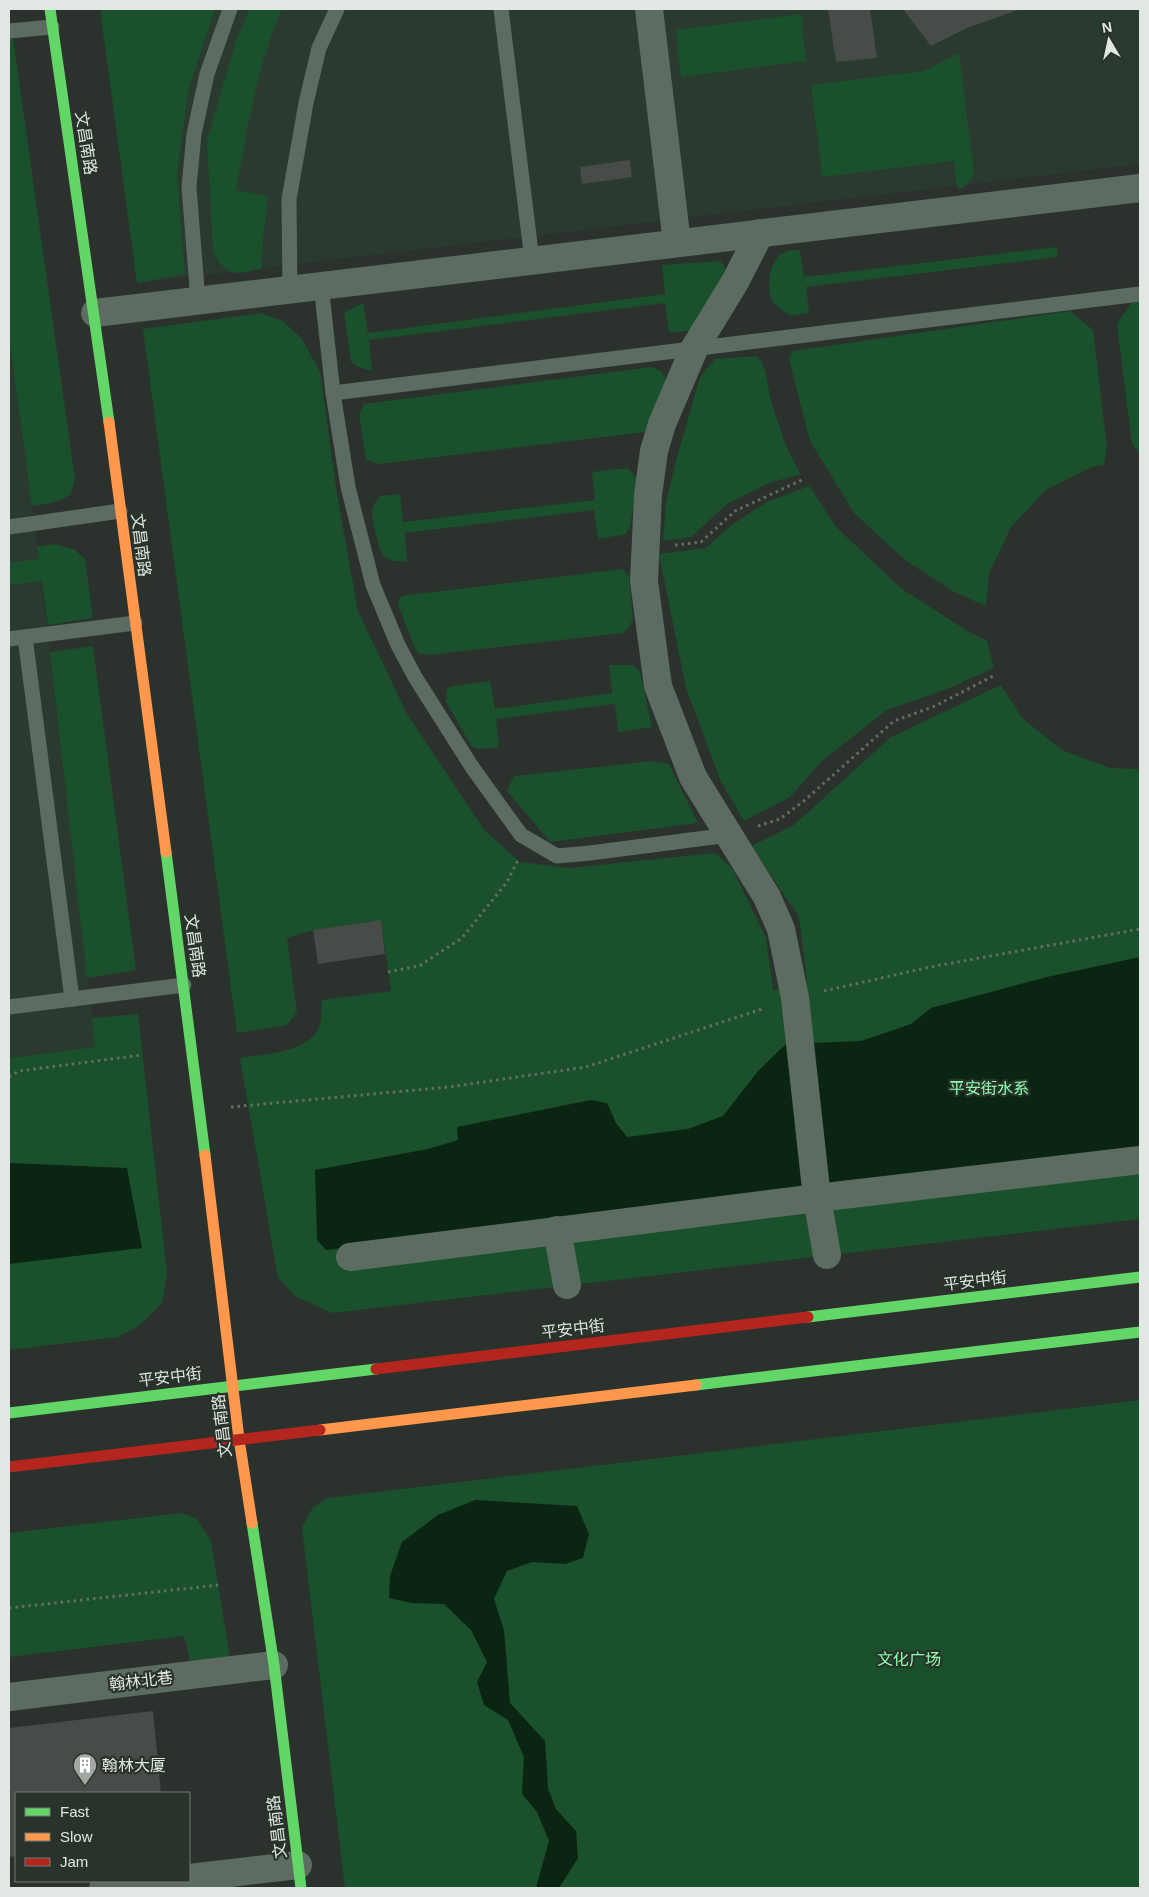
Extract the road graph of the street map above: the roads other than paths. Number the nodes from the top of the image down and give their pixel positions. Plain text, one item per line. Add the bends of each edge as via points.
1 (50, 9) edge
2 (230, 9) edge
3 (337, 9) edge
4 (501, 9) edge
5 (649, 9) edge
6 (52, 27) junction
7 (9, 31) edge
8 (1140, 188) edge
9 (760, 233) junction
10 (677, 244) junction
11 (532, 260) junction
12 (321, 284) junction
13 (290, 290) junction
14 (1140, 294) edge
15 (198, 301) junction
16 (95, 313) junction
17 (694, 349) junction
18 (334, 393) junction
19 (120, 511) junction
20 (9, 527) edge
21 (135, 623) junction
22 (24, 637) junction
23 (9, 640) edge
24 (729, 835) junction
25 (184, 985) junction
26 (72, 998) junction
27 (9, 1007) edge
28 (1140, 1160) edge
29 (817, 1198) junction
30 (557, 1230) junction
31 (827, 1255) dead end
32 (350, 1257) dead end
33 (1140, 1277) edge
34 (567, 1286) dead end
35 (1140, 1332) edge
36 (234, 1386) junction
37 (9, 1413) edge
38 (239, 1439) junction
39 (9, 1467) edge
40 (274, 1665) junction
41 (9, 1697) edge
42 (299, 1877) edge
43 (190, 1878) edge
44 (157, 1882) edge
45 (103, 1888) edge

1 - 6 main road, 文昌南路
2 - 15 lane via 207,74 194,134 188,187
3 - 13 lane via 319,48 289,199
4 - 11 lane
5 - 10 street
6 - 7 lane
6 - 16 main road, 文昌南路
8 - 9 street
9 - 10 street
9 - 17 street via 735,282
10 - 11 street
11 - 12 street
12 - 13 street
12 - 18 lane
13 - 15 street
14 - 17 lane
15 - 16 street
16 - 19 main road, 文昌南路
17 - 18 lane
17 - 24 street via 654,451 648,495 644,581 658,686 693,777
18 - 24 lane via 350,496 373,585 398,645 472,767 521,834 557,856
19 - 20 lane
19 - 21 main road, 文昌南路
21 - 22 lane
21 - 25 main road, 文昌南路
22 - 23 lane
22 - 26 lane
24 - 29 street via 767,897 781,929 795,998
25 - 26 lane
25 - 36 main road, 文昌南路
26 - 27 lane
28 - 29 street
29 - 30 street
29 - 31 street
30 - 32 street
30 - 34 street
33 - 36 main road, 平安中街
35 - 38 main road
36 - 37 main road, 平安中街
36 - 38 main road, 文昌南路
38 - 39 main road
38 - 40 main road, 文昌南路
40 - 41 street, 翰林北巷
40 - 42 main road, 文昌南路
42 - 43 street
44 - 45 street

